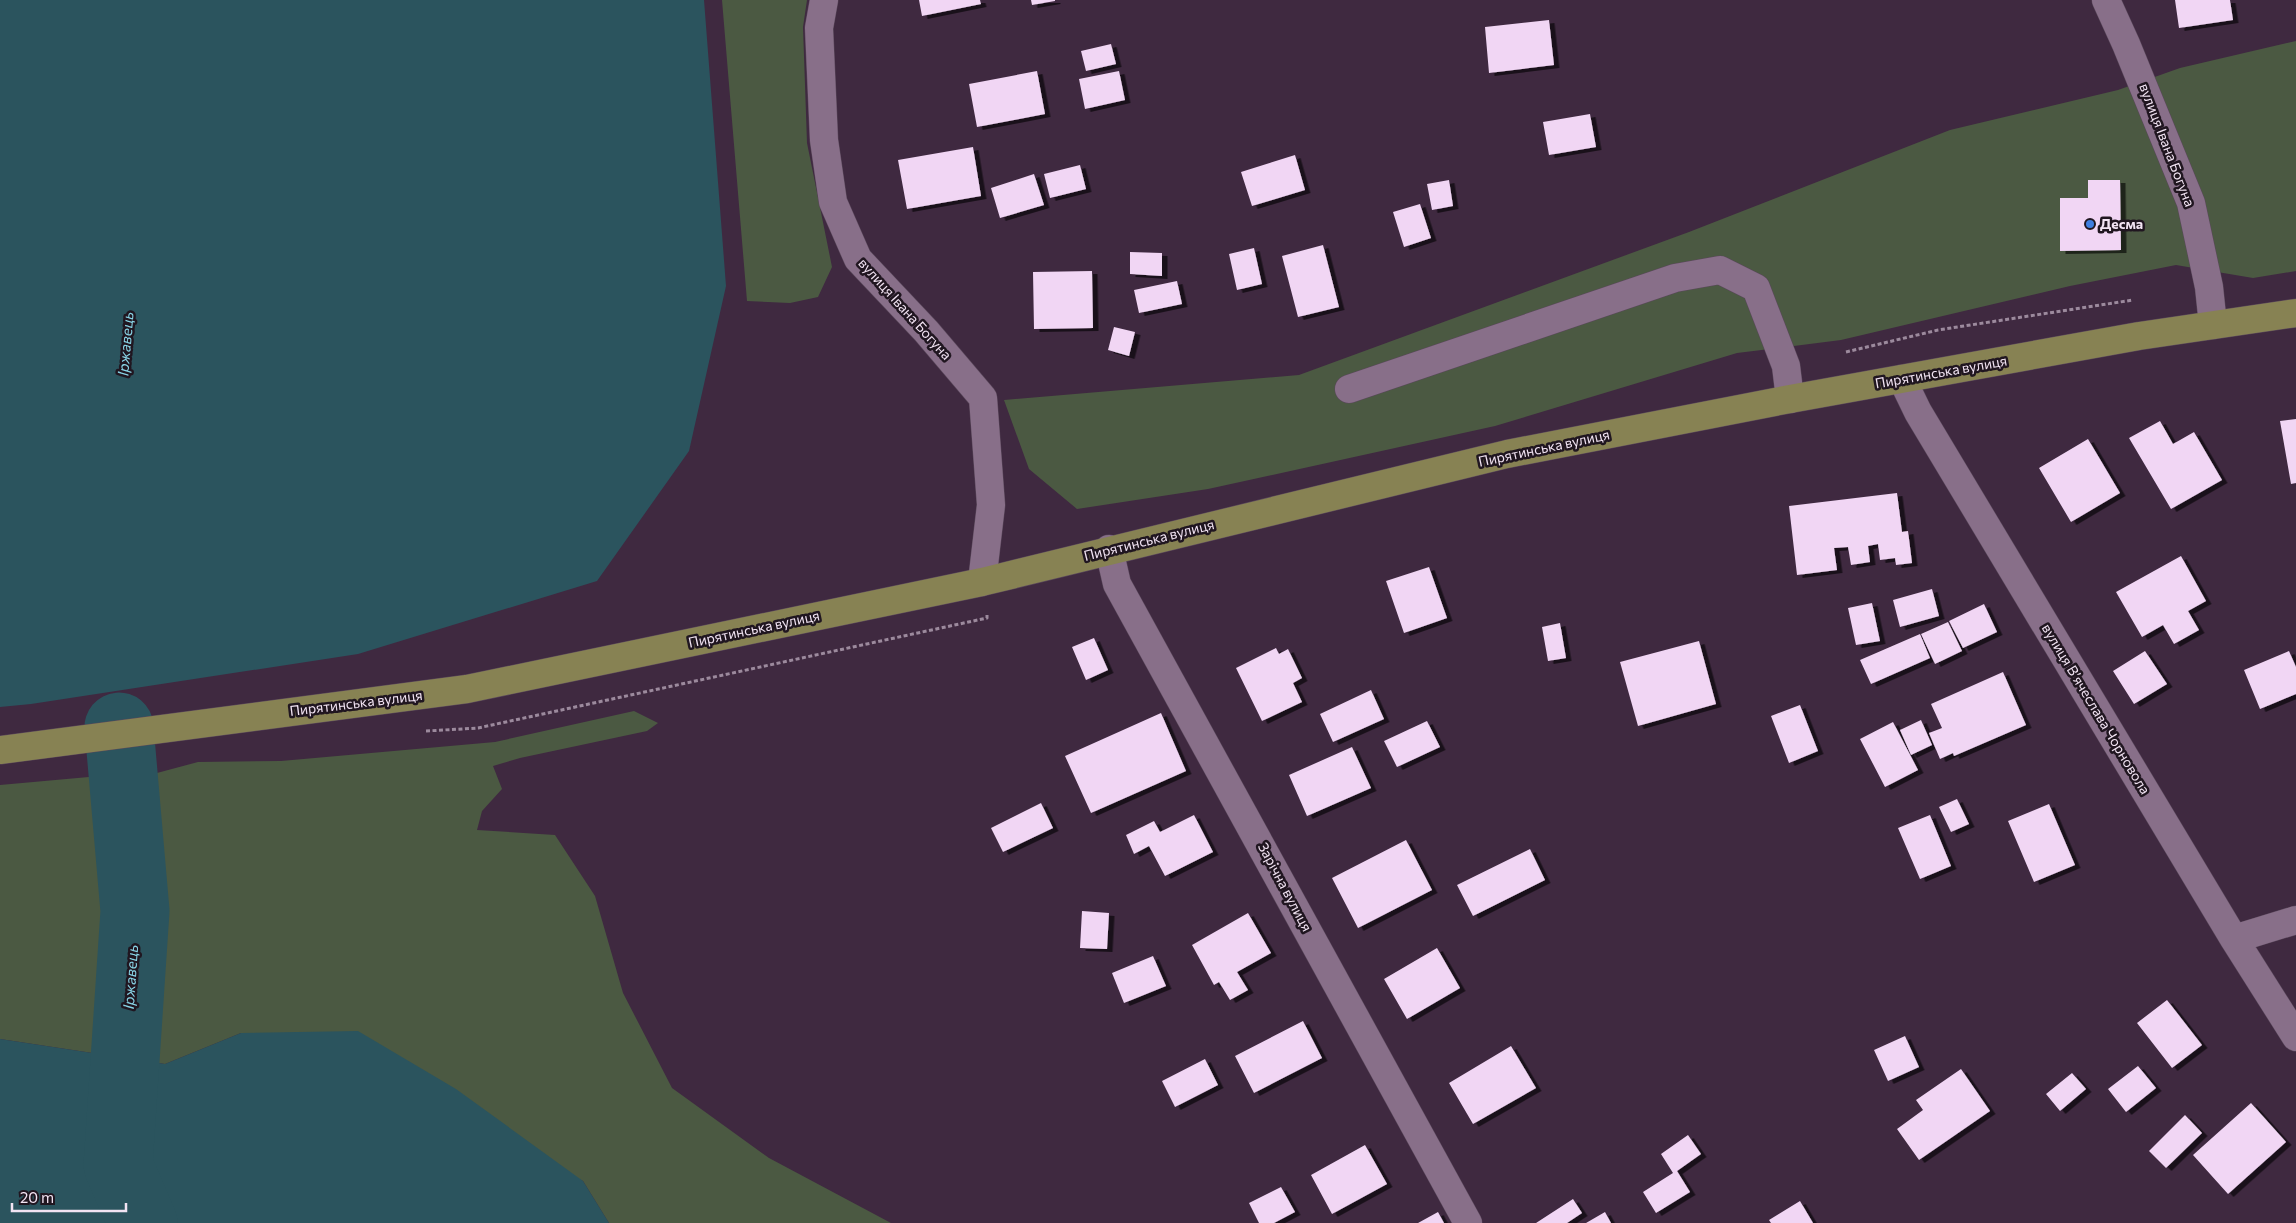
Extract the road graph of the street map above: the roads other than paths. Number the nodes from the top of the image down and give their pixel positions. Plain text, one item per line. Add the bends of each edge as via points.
1 (824, 0) edge
2 (2106, 0) edge
3 (2296, 313) edge
4 (2213, 325) junction
5 (1902, 379) junction
6 (1349, 390) dead end
7 (1790, 399) junction
8 (1109, 550) junction
9 (982, 582) junction
10 (0, 750) edge
11 (2296, 920) edge
12 (2234, 939) junction
13 (2296, 1037) edge
14 (1468, 1223) edge

1 - 9 street, вулиця Івана Богуна via 819,28 824,140 833,202 858,258 983,398 991,505
2 - 4 street, вулиця Івана Богуна via 2191,203 2209,287
3 - 4 main road, Пирятинська вулиця
4 - 5 main road, Пирятинська вулиця
5 - 7 main road, Пирятинська вулиця
5 - 12 street, вулиця Вʼячеслава Чорновола via 1923,420
6 - 7 street via 1675,278 1720,270 1756,288 1786,366
7 - 8 main road, Пирятинська вулиця via 1507,454
8 - 9 main road, Пирятинська вулиця
8 - 14 street, Зарічна вулиця via 1117,584
9 - 10 main road, Пирятинська вулиця via 467,689
11 - 12 street
12 - 13 street, вулиця Вʼячеслава Чорновола

